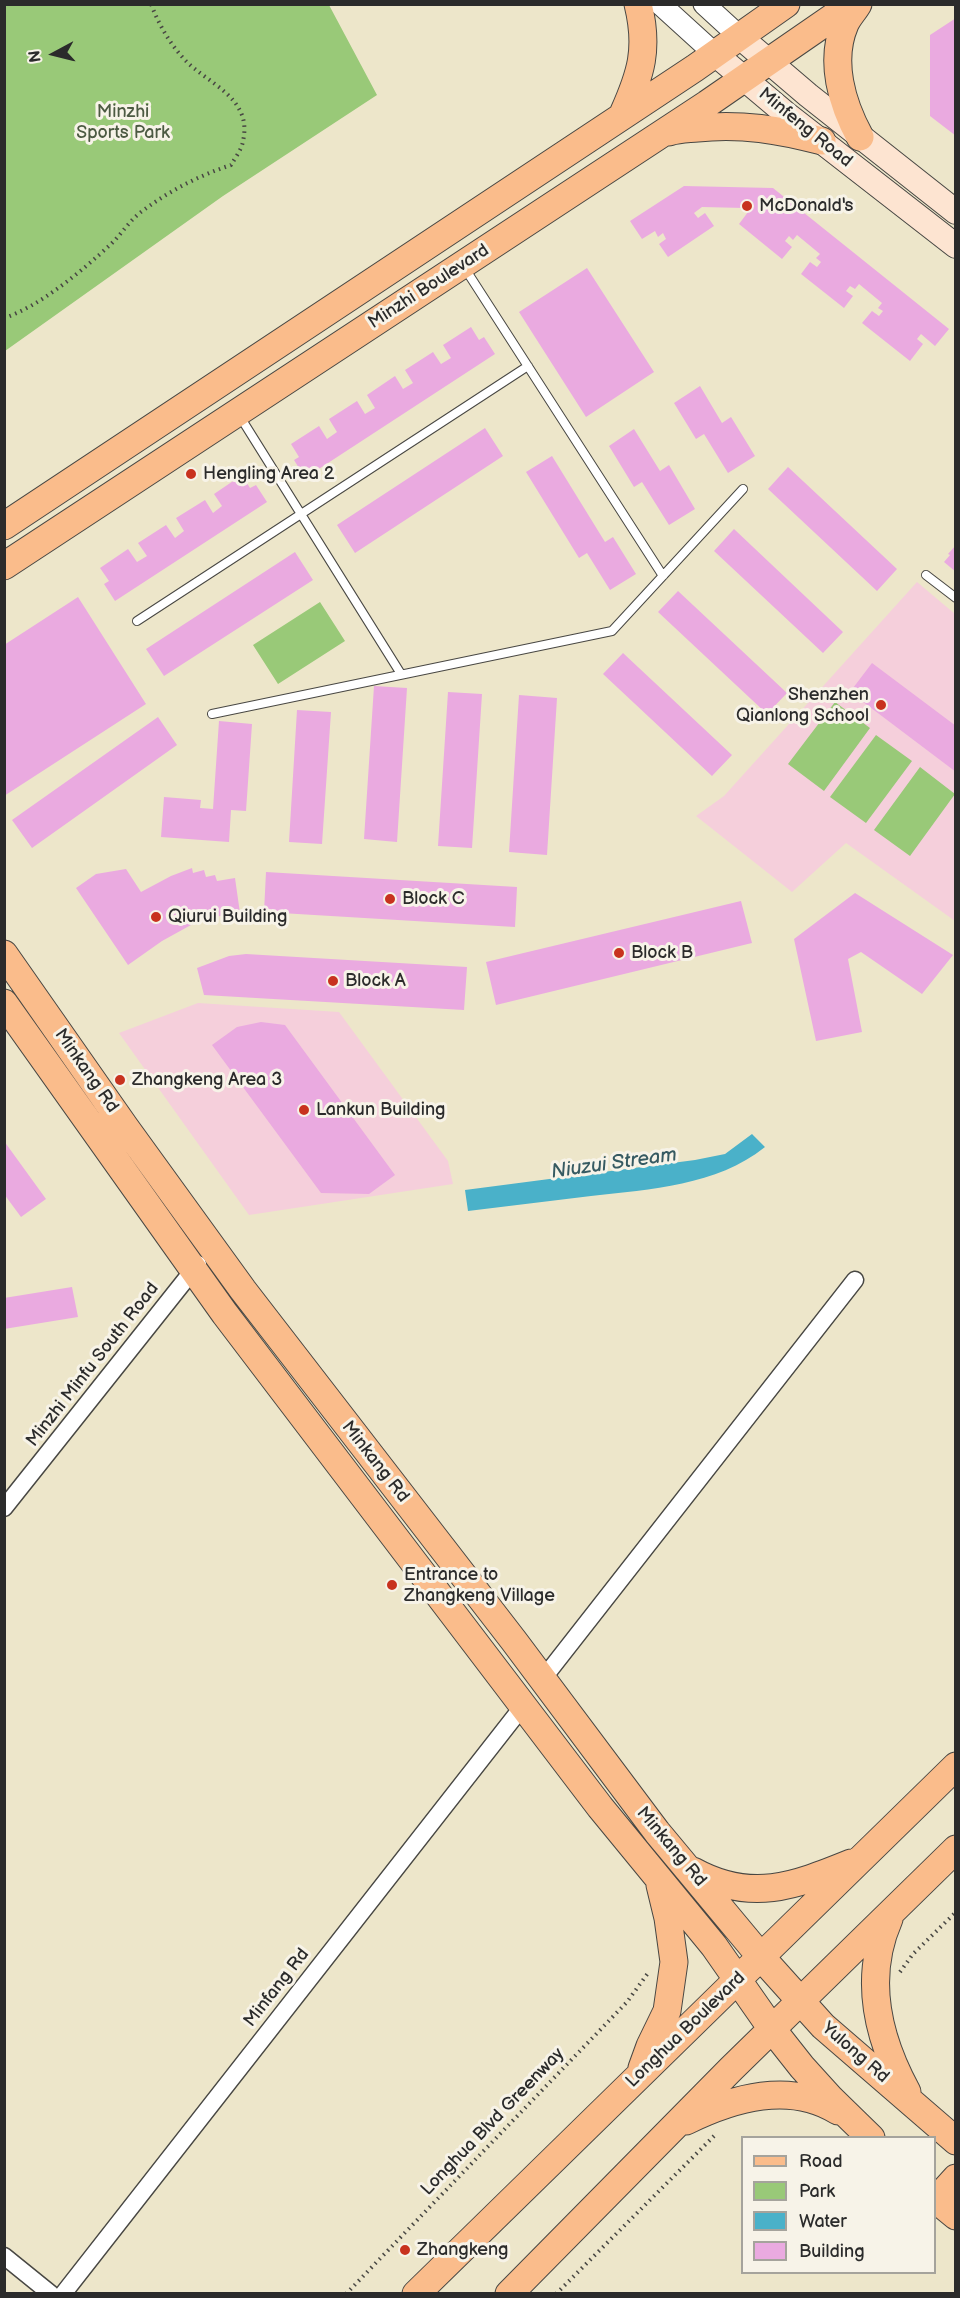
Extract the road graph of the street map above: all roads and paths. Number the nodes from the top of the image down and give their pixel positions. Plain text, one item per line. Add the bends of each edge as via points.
1 (151, 4) edge
2 (638, 4) edge
3 (660, 4) edge
4 (704, 4) edge
5 (786, 4) edge
6 (852, 4) edge
7 (858, 4) edge
8 (740, 37) junction
9 (715, 54) junction
10 (769, 62) junction
11 (744, 79) junction
12 (623, 114) junction
13 (657, 136) junction
14 (860, 137) junction
15 (822, 141) junction
16 (956, 212) edge
17 (956, 246) edge
18 (463, 264) junction
19 (4, 318) edge
20 (528, 366) junction
21 (238, 413) junction
22 (743, 489) dead end
23 (301, 514) junction
24 (4, 526) edge
25 (4, 566) edge
26 (926, 575) dead end
27 (663, 576) junction
28 (956, 598) edge
29 (137, 621) dead end
30 (401, 674) junction
31 (212, 714) dead end
32 (4, 954) edge
33 (4, 1003) edge
34 (211, 1247) junction
35 (194, 1270) junction
36 (855, 1280) dead end
37 (4, 1508) edge
38 (542, 1680) junction
39 (523, 1706) junction
40 (956, 1766) edge
41 (956, 1849) edge
42 (860, 1859) junction
43 (686, 1868) junction
44 (657, 1876) junction
45 (892, 1912) junction
46 (956, 1912) edge
47 (761, 1958) junction
48 (650, 1964) dead end
49 (898, 1977) dead end
50 (738, 1980) junction
51 (800, 2002) junction
52 (772, 2030) junction
53 (634, 2081) junction
54 (913, 2103) junction
55 (725, 2128) dead end
56 (862, 2129) edge
57 (670, 2131) junction
58 (956, 2140) edge
59 (956, 2178) edge
60 (942, 2205) edge
61 (4, 2256) edge
62 (51, 2294) edge
63 (63, 2294) edge
64 (346, 2294) edge
65 (416, 2294) edge
66 (509, 2294) edge
67 (556, 2294) edge

1 - 19 path via 166,36 185,60 231,95 244,117 243,141 231,165 176,189 140,213 110,245 54,291
2 - 12 main road via 644,45 642,63
3 - 9 street, Minfeng Road
4 - 8 street, Minfeng Road
5 - 8 main road, Minzhi Boulevard
6 - 10 main road, Minzhi Boulevard
7 - 14 main road via 845,22 838,69 849,116
8 - 9 main road, Minzhi Boulevard
8 - 10 main road, Minfeng Road
9 - 11 main road, Minfeng Road
9 - 12 main road, Minzhi Boulevard
10 - 11 main road, Minzhi Boulevard
10 - 14 main road, Minfeng Road
11 - 13 main road, Minzhi Boulevard
11 - 15 main road, Minfeng Road
12 - 24 main road, Minzhi Boulevard
13 - 15 main road via 683,129 751,126
13 - 18 main road, Minzhi Boulevard
14 - 16 main road, Minfeng Road
15 - 17 main road, Minfeng Road
18 - 20 lane
18 - 21 main road, Minzhi Boulevard
20 - 23 lane
20 - 27 lane
21 - 23 lane
21 - 25 main road, Minzhi Boulevard
22 - 27 lane
23 - 29 lane
23 - 30 lane
26 - 28 lane
27 - 30 lane via 612,631
30 - 31 lane
32 - 34 main road, Minkang Rd
33 - 35 main road, Minkang Rd
34 - 35 street, Minzhi Minfu South Road
34 - 38 main road, Minkang Rd
35 - 37 street, Minzhi Minfu South Road
35 - 39 main road, Minkang Rd
36 - 38 street
38 - 43 main road, Minkang Rd
39 - 44 main road, Minkang Rd
39 - 63 street, Minfang Rd
40 - 42 main road, Longhua Boulevard
41 - 45 main road
42 - 43 main road via 809,1879 754,1890 720,1884
42 - 47 main road, Longhua Boulevard
43 - 47 main road, Minkang Rd
44 - 50 main road, Minkang Rd
44 - 53 main road via 668,1918 673,1966 667,2011
45 - 51 main road
45 - 54 main road via 879,1948 875,2000 890,2057
46 - 49 path via 913,1954
47 - 50 main road, Longhua Boulevard
47 - 51 main road, Yulong Rd
48 - 64 path, Longhua Blvd Greenway via 627,2002
50 - 52 main road
50 - 53 main road, Longhua Boulevard
51 - 52 main road
51 - 54 main road, Yulong Rd via 830,2033
52 - 56 main road via 816,2083
52 - 57 main road
53 - 65 main road, Longhua Boulevard
54 - 58 main road, Yulong Rd
55 - 67 path
56 - 57 main road via 833,2108 801,2097 774,2095 728,2104
57 - 66 main road
59 - 60 main road
61 - 62 street

